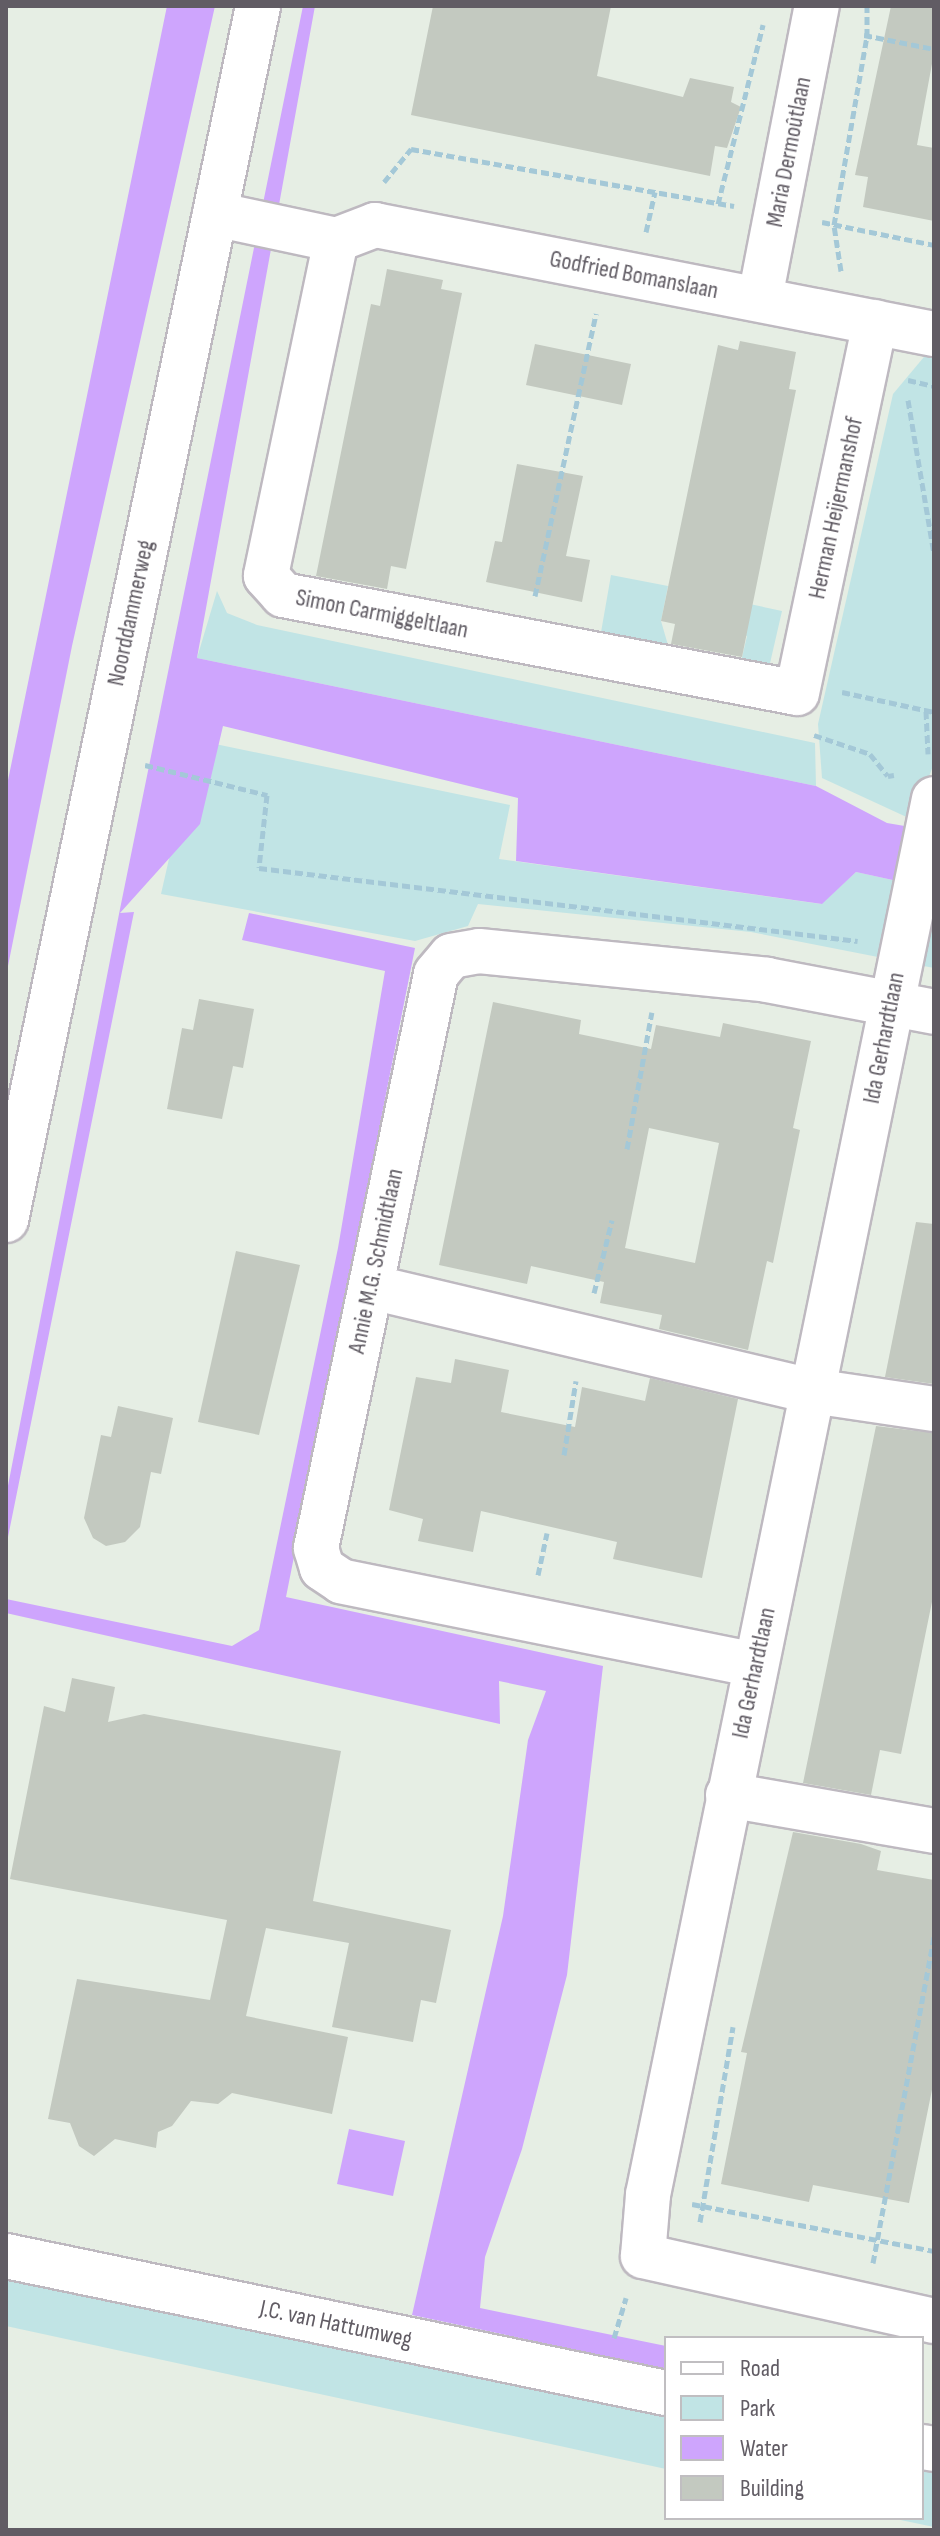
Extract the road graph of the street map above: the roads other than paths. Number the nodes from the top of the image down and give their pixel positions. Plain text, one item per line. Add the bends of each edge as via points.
1 (258, 6) edge
2 (815, 16) edge
3 (232, 217) junction
4 (318, 236) junction
5 (760, 298) junction
6 (875, 322) junction
7 (934, 334) edge
8 (804, 688) joint
9 (922, 791) edge
10 (891, 1003) junction
11 (934, 1012) edge
12 (6, 1220) edge
13 (371, 1287) junction
14 (812, 1391) junction
15 (934, 1409) edge
16 (756, 1665) junction
17 (728, 1795) junction
18 (934, 1831) edge
19 (6, 2256) edge
20 (934, 2321) edge
21 (664, 2393) edge

1 - 3 street, Noorddammerweg
2 - 5 street, Maria Dermoûtlaan
3 - 4 street
3 - 12 street, Noorddammerweg
4 - 5 street, Godfried Bomanslaan via 375,225
4 - 8 street, Simon Carmiggeltlaan via 266,576 283,595
5 - 6 street, Godfried Bomanslaan
6 - 7 street, Godfried Bomanslaan
6 - 8 street, Herman Heijermanshof
9 - 10 street, Ida Gerhardtlaan
10 - 11 street, Annie M.G. Schmidtlaan
10 - 13 street, Annie M.G. Schmidtlaan via 767,980 479,951 451,956 436,974
10 - 14 street, Ida Gerhardtlaan
13 - 14 street
13 - 16 street, Annie M.G. Schmidtlaan via 316,1548 322,1568 341,1581
14 - 15 street
14 - 16 street, Ida Gerhardtlaan
16 - 17 street, Ida Gerhardtlaan
17 - 18 street
17 - 20 street, Ida Gerhardtlaan via 648,2195 643,2256
19 - 21 street, J.C. van Hattumweg

